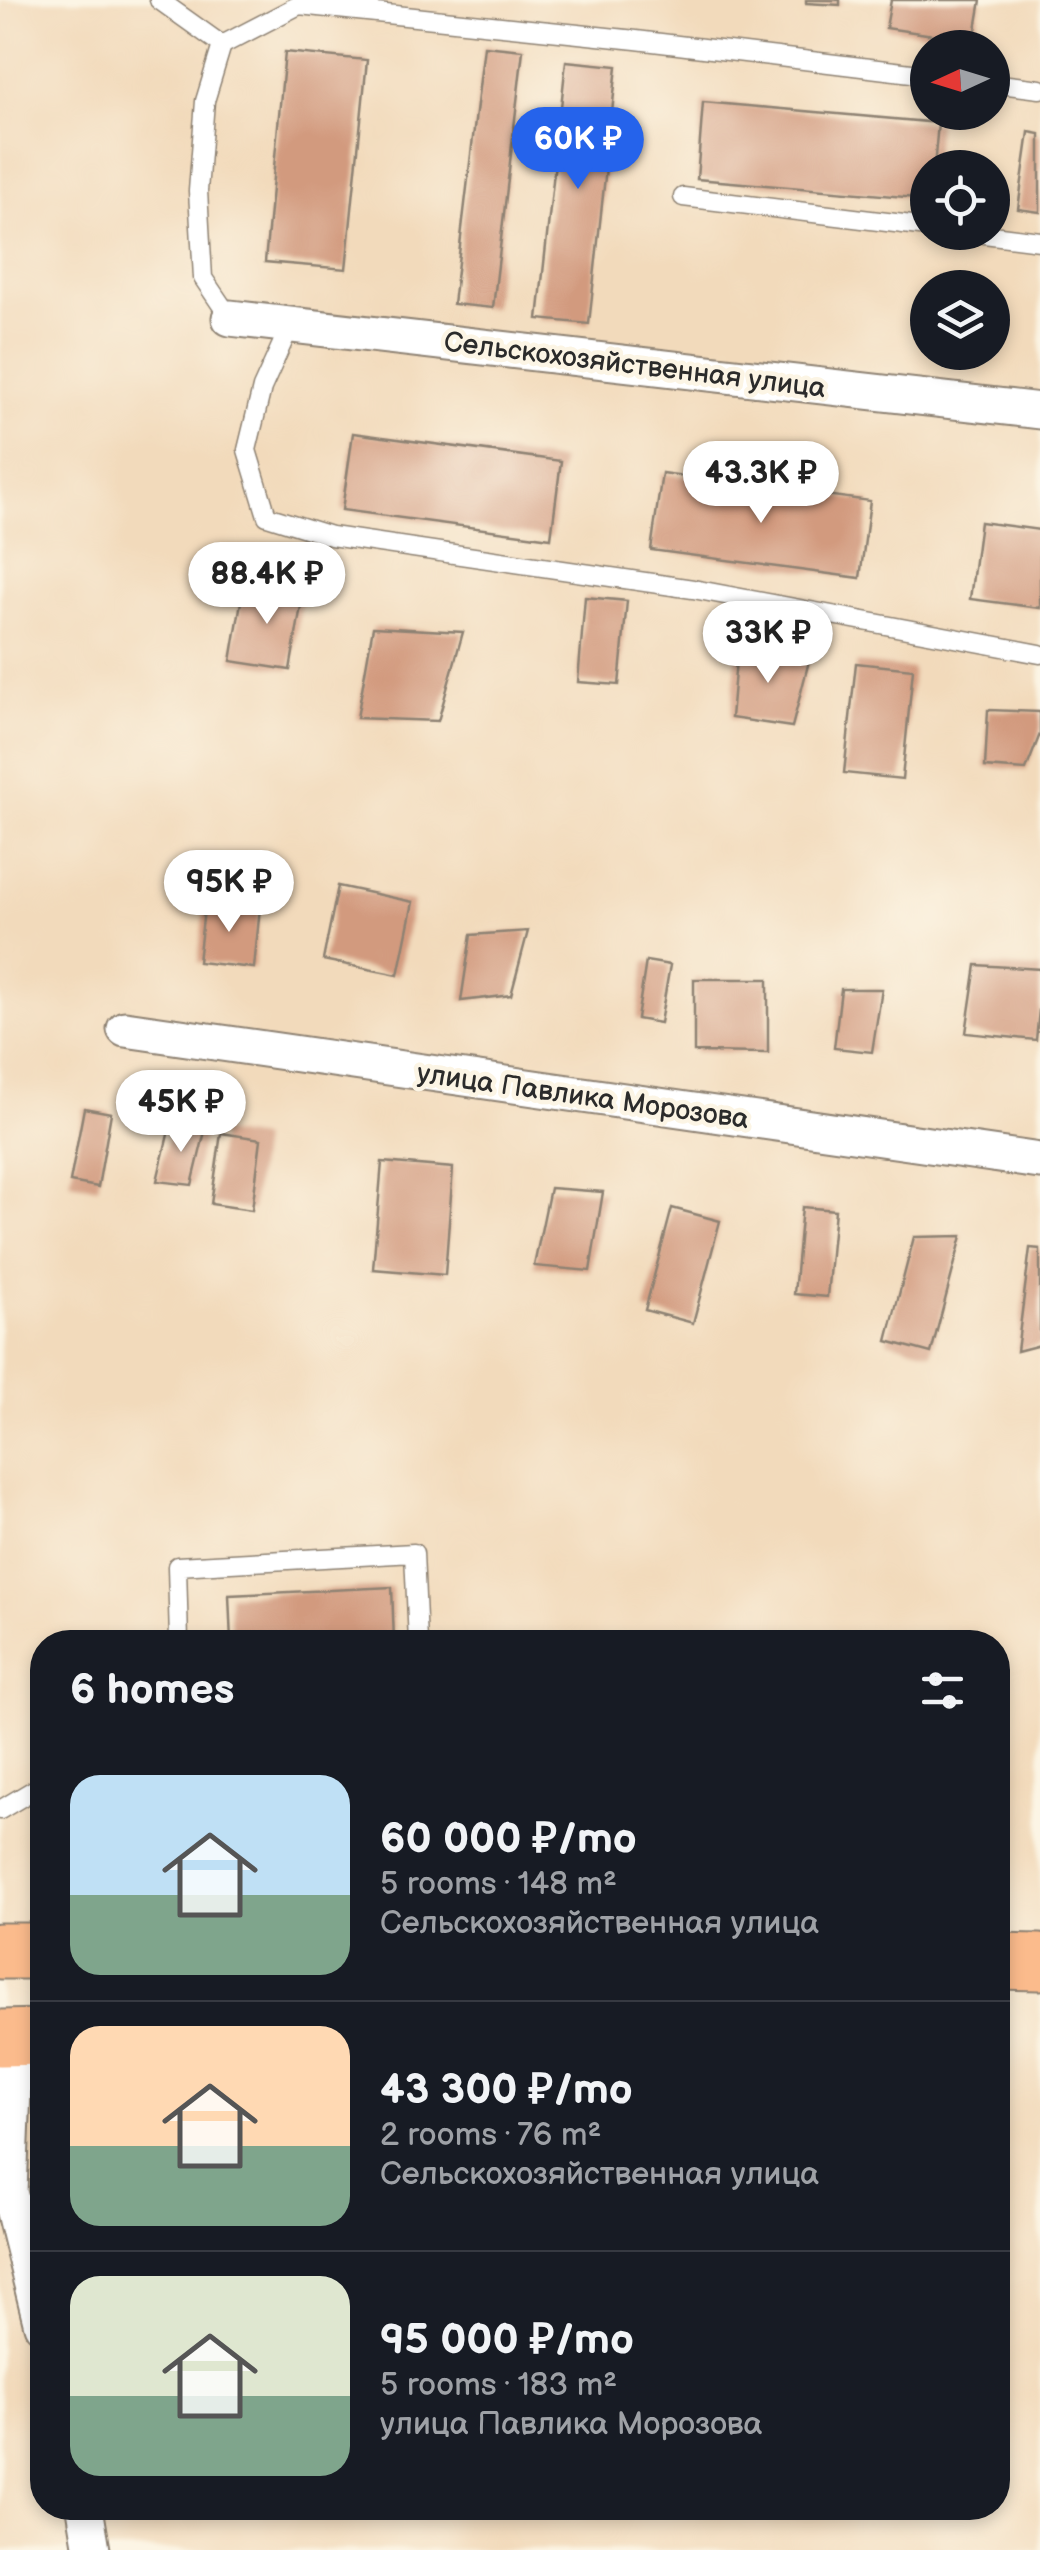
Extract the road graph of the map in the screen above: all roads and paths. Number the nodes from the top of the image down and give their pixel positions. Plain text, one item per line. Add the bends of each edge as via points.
1 (159, 0) edge
2 (222, 45) junction
3 (910, 73) edge
4 (1010, 85) edge
5 (1040, 89) edge
6 (684, 197) dead end
7 (910, 226) edge
8 (1010, 238) edge
9 (1040, 242) edge
10 (230, 318) joint
11 (291, 324) junction
12 (1040, 411) edge
13 (1040, 654) edge
14 (125, 1029) dead end
15 (1040, 1161) edge
16 (179, 1630) edge
17 (417, 1630) edge
18 (30, 1792) edge
19 (0, 1810) edge
20 (0, 1951) edge
21 (30, 1952) edge
22 (1010, 1961) edge
23 (1040, 1962) edge
24 (19, 2038) edge
25 (30, 2277) edge
26 (86, 2520) edge
27 (92, 2550) edge

1 - 2 lane
2 - 3 lane via 299,5
2 - 10 lane via 205,100 198,192 202,278
4 - 5 lane
6 - 7 lane
8 - 9 lane
10 - 11 street, Сельскохозяйственная улица
11 - 12 street, Сельскохозяйственная улица
11 - 13 lane via 262,388 247,450 267,516 331,536 693,589
14 - 15 street, улица Павлика Морозова
16 - 17 lane via 176,1566 414,1554
18 - 19 lane
20 - 21 highway
22 - 23 highway
24 - 25 street via 9,2192
26 - 27 street

